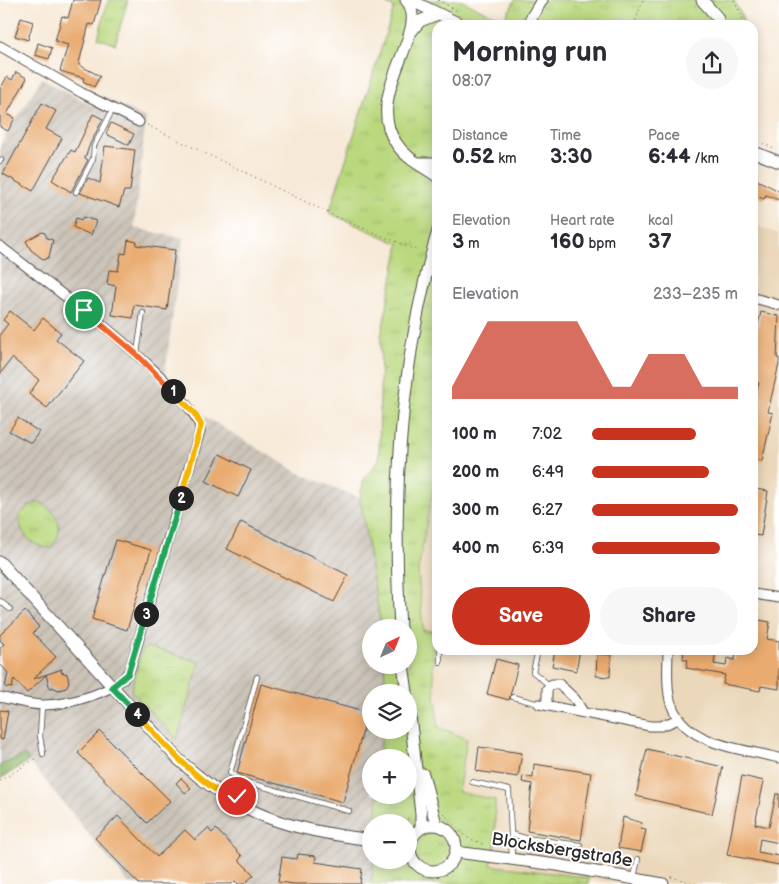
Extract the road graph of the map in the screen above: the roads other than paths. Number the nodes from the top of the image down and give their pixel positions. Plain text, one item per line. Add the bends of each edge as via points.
1 (406, 0) edge
2 (410, 0) edge
3 (542, 0) edge
4 (702, 0) edge
5 (438, 14) junction
6 (451, 20) edge
7 (530, 20) edge
8 (718, 20) edge
9 (410, 33) junction
10 (0, 46) edge
11 (113, 109) junction
12 (140, 122) road end
13 (758, 154) edge
14 (414, 162) junction
15 (779, 162) edge
16 (432, 163) edge
17 (432, 174) edge
18 (76, 192) dead end
19 (0, 246) edge
20 (432, 258) edge
21 (758, 299) edge
22 (71, 301) dead end
23 (779, 305) edge
24 (84, 310) dead end
25 (144, 313) dead end
26 (136, 354) junction
27 (0, 562) edge
28 (758, 595) edge
29 (779, 598) edge
30 (0, 601) edge
31 (10, 609) dead end
32 (400, 619) edge
33 (440, 655) edge
34 (537, 655) edge
35 (668, 655) edge
36 (440, 662) dead end
37 (257, 677) dead end
38 (550, 685) junction
39 (112, 687) junction
40 (0, 697) edge
41 (513, 697) dead end
42 (42, 705) junction
43 (543, 705) junction
44 (583, 712) junction
45 (679, 719) junction
46 (414, 739) edge
47 (43, 754) road end
48 (779, 758) edge
49 (243, 781) junction
50 (472, 782) dead end
51 (235, 802) junction
52 (348, 811) dead end
53 (426, 813) junction
54 (436, 824) junction
55 (420, 828) junction
56 (417, 830) edge
57 (511, 834) junction
58 (362, 839) edge
59 (580, 845) dead end
60 (456, 852) junction
61 (512, 859) junction
62 (638, 859) dead end
63 (417, 864) edge
64 (634, 878) junction
65 (664, 880) edge

1 - 9 main road via 412,14
2 - 5 main road
3 - 7 main road
4 - 8 main road
5 - 6 main road
5 - 9 main road via 420,21
9 - 14 main road via 391,83 386,108 388,126 395,143
10 - 11 street
11 - 12 street
11 - 18 lane
13 - 15 main road
14 - 16 main road
14 - 17 main road
19 - 22 street
20 - 32 main road via 417,326 402,432 398,479
21 - 23 street
24 - 26 street
25 - 26 lane
26 - 39 street via 195,414 201,425 130,668 123,680
27 - 39 main road
28 - 29 street
30 - 31 lane
33 - 36 lane
34 - 38 lane via 533,672
35 - 45 street via 670,699
37 - 49 lane via 230,773
38 - 43 street
38 - 44 street via 563,686
39 - 42 street via 77,700
39 - 51 main road via 178,759 211,788
40 - 42 street
41 - 43 lane
42 - 47 lane via 40,736
43 - 44 street
44 - 45 street via 650,726 661,726
45 - 48 street via 694,734 710,741
46 - 53 main road
49 - 51 lane
49 - 52 lane
50 - 57 lane via 509,790
51 - 58 main road via 259,815 289,825
53 - 54 main road
53 - 55 main road
54 - 55 main road
54 - 60 main road via 452,834
55 - 56 main road
57 - 59 lane
57 - 61 lane
60 - 61 main road, Blocksbergstraße
60 - 63 main road via 448,866 434,872
61 - 64 main road, Blocksbergstraße
62 - 64 lane
64 - 65 main road, Blocksbergstraße

